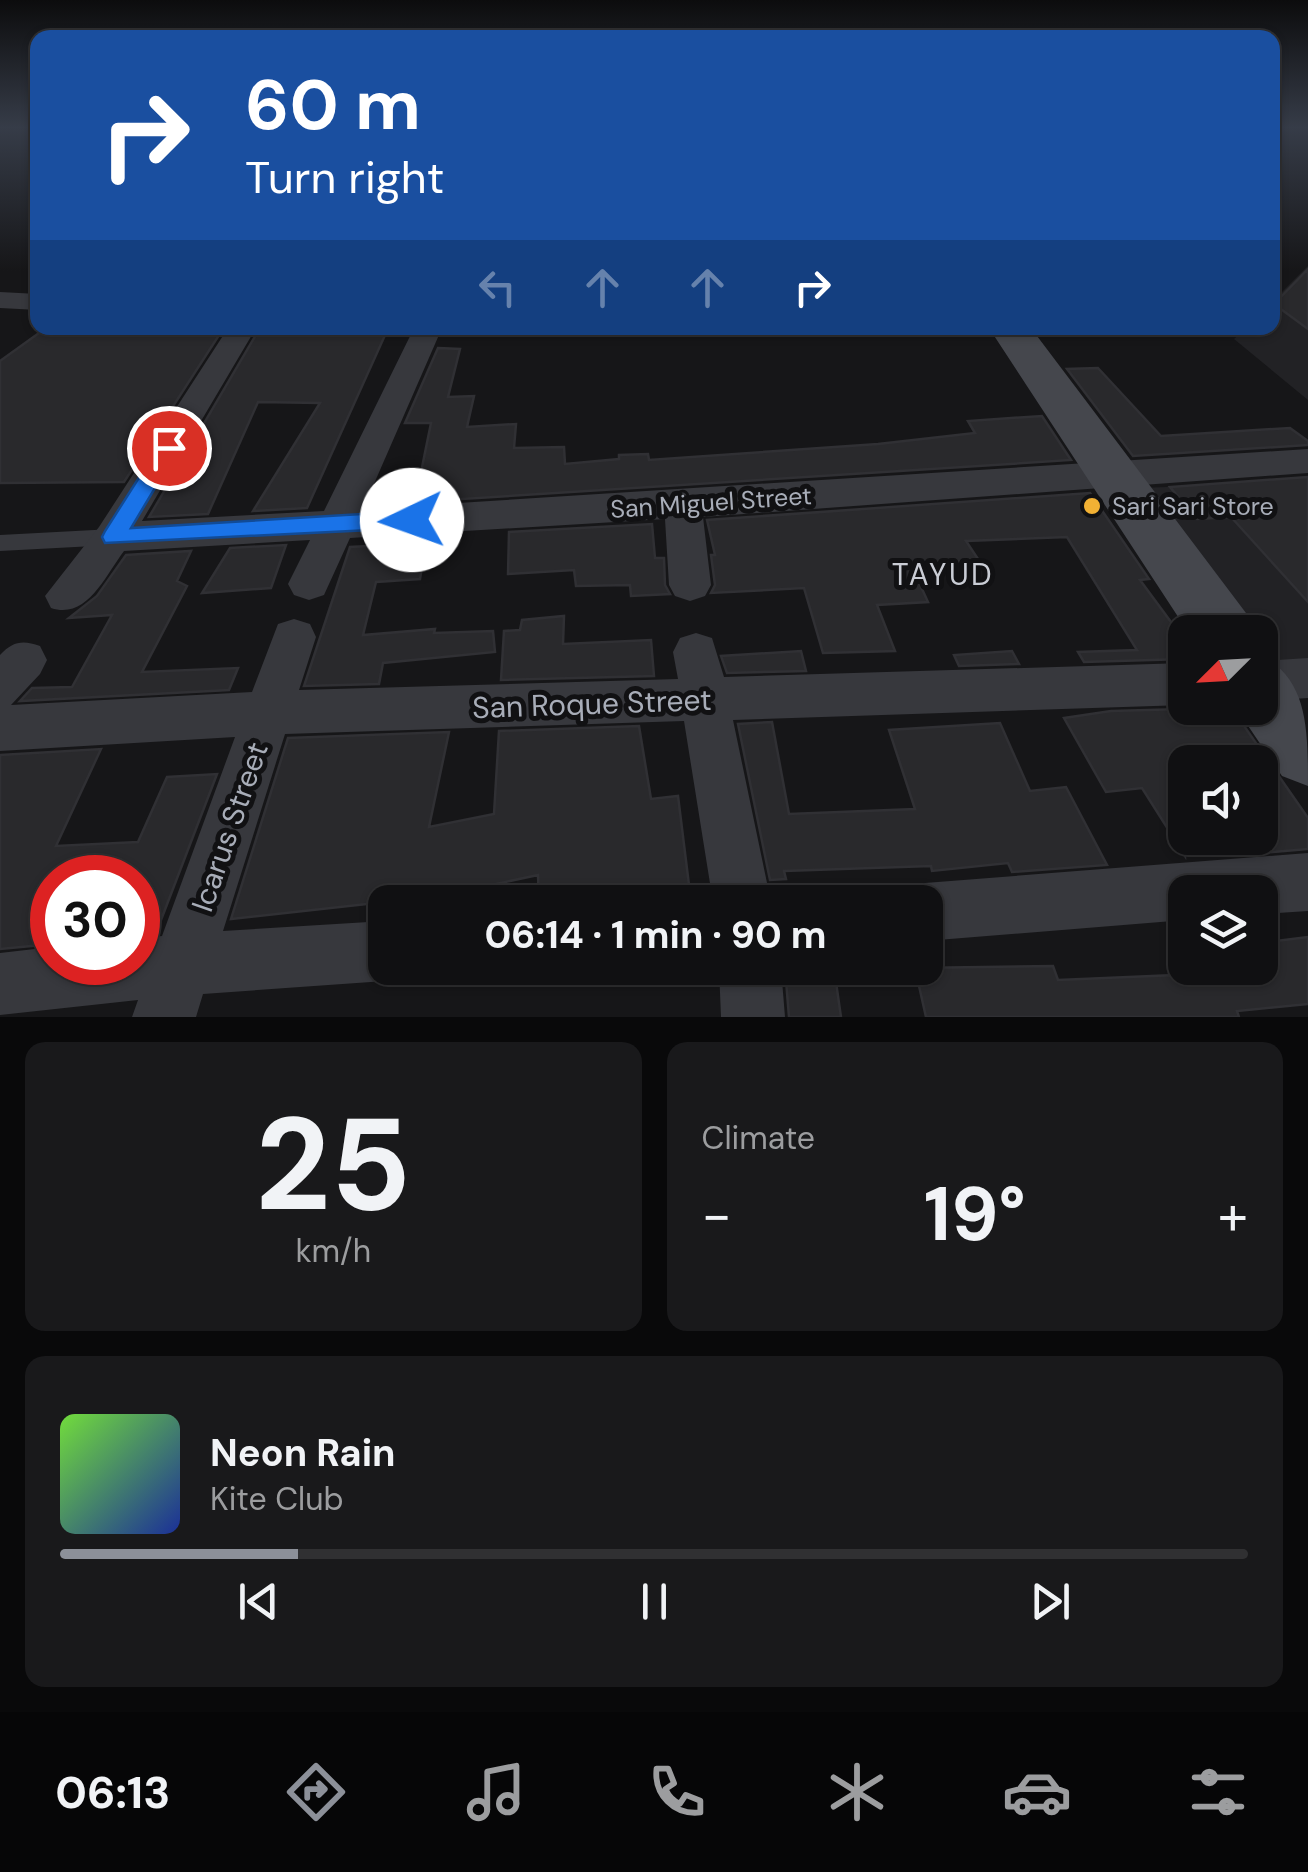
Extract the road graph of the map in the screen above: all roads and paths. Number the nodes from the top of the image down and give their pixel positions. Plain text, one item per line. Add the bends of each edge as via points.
1 (0, 300) edge
2 (30, 302) edge
3 (238, 335) edge
4 (425, 335) edge
5 (1015, 335) edge
6 (1308, 461) edge
7 (1112, 472) junction
8 (683, 506) junction
9 (334, 524) junction
10 (114, 537) junction
11 (0, 543) edge
12 (309, 584) dead end
13 (690, 585) dead end
14 (66, 596) dead end
15 (1212, 615) edge
16 (294, 637) dead end
17 (700, 676) junction
18 (1308, 678) edge
19 (1278, 681) edge
20 (1168, 684) edge
21 (1278, 709) edge
22 (269, 713) junction
23 (0, 728) edge
24 (1308, 752) edge
25 (1308, 882) edge
26 (739, 885) edge
27 (943, 911) edge
28 (368, 954) edge
29 (0, 984) edge
30 (751, 985) edge
31 (173, 991) edge
32 (753, 1017) edge

1 - 2 street
3 - 10 street
4 - 9 street
5 - 7 main road
6 - 7 street, San Miguel Street
7 - 8 street, San Miguel Street
7 - 15 main road
8 - 9 street, San Miguel Street
8 - 13 street
9 - 10 street, San Miguel Street
9 - 12 street
10 - 11 lane
10 - 14 street
16 - 22 street, Icarus Street
17 - 20 street, San Roque Street
17 - 22 street, San Roque Street
17 - 26 street
18 - 19 street
21 - 24 main road
22 - 23 street, San Roque Street
22 - 31 street, Icarus Street
25 - 27 street
28 - 31 street
29 - 31 street
30 - 32 street

